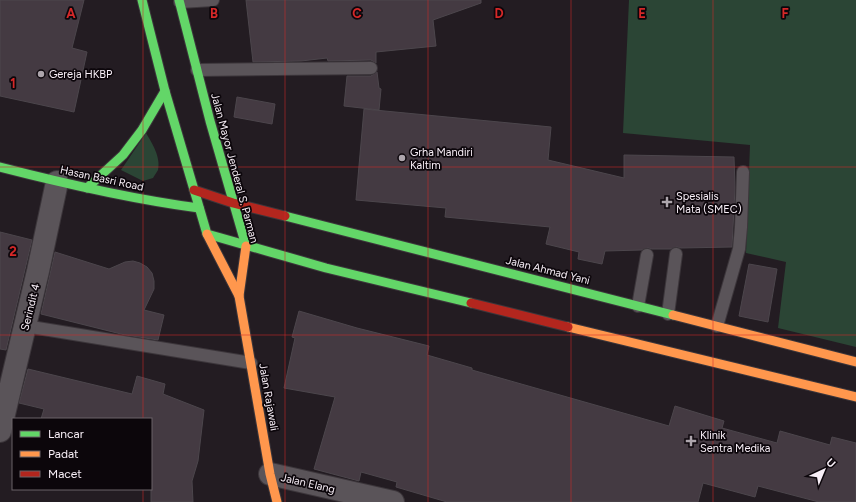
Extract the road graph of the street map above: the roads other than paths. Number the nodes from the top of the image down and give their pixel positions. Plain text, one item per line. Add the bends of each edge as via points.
1 (142, 0) edge
2 (213, 0) edge
3 (179, 1) edge
4 (371, 68) dead end
5 (197, 70) junction
6 (164, 91) junction
7 (0, 167) edge
8 (743, 172) dead end
9 (58, 182) junction
10 (87, 188) junction
11 (194, 190) junction
12 (234, 203) junction
13 (199, 208) junction
14 (207, 234) junction
15 (246, 246) junction
16 (676, 254) dead end
17 (647, 255) dead end
18 (239, 296) junction
19 (638, 306) junction
20 (668, 314) junction
21 (25, 326) junction
22 (717, 326) junction
23 (856, 362) edge
24 (251, 363) junction
25 (856, 398) edge
26 (0, 431) edge
27 (270, 474) junction
28 (277, 502) edge
29 (393, 502) edge

1 - 6 main road
2 - 3 lane
3 - 5 main road, Jalan Mayor Jenderal S. Parman
4 - 5 lane
5 - 12 main road, Jalan Mayor Jenderal S. Parman
6 - 10 main road via 142,130 123,155
6 - 11 main road
7 - 9 main road, Hasan Basri Road
8 - 22 lane via 739,249
9 - 10 main road, Hasan Basri Road
9 - 21 street, Serindit 4
10 - 13 main road, Hasan Basri Road via 153,202
11 - 12 main road, Jalan Ahmad Yani
11 - 13 main road
12 - 15 main road, Jalan Mayor Jenderal S. Parman
12 - 19 main road, Jalan Ahmad Yani
13 - 14 main road
14 - 15 main road
14 - 18 main road
15 - 18 main road, Jalan Mayor Jenderal S. Parman
15 - 25 main road via 333,270
16 - 20 lane
17 - 19 lane
18 - 24 main road, Jalan Rajawali
19 - 20 main road, Jalan Ahmad Yani
20 - 22 main road, Jalan Ahmad Yani
21 - 24 lane
21 - 26 street, Serindit 4
22 - 23 main road, Jalan Ahmad Yani
24 - 27 main road, Jalan Rajawali
27 - 28 main road, Jalan Rajawali
27 - 29 street, Jalan Elang

